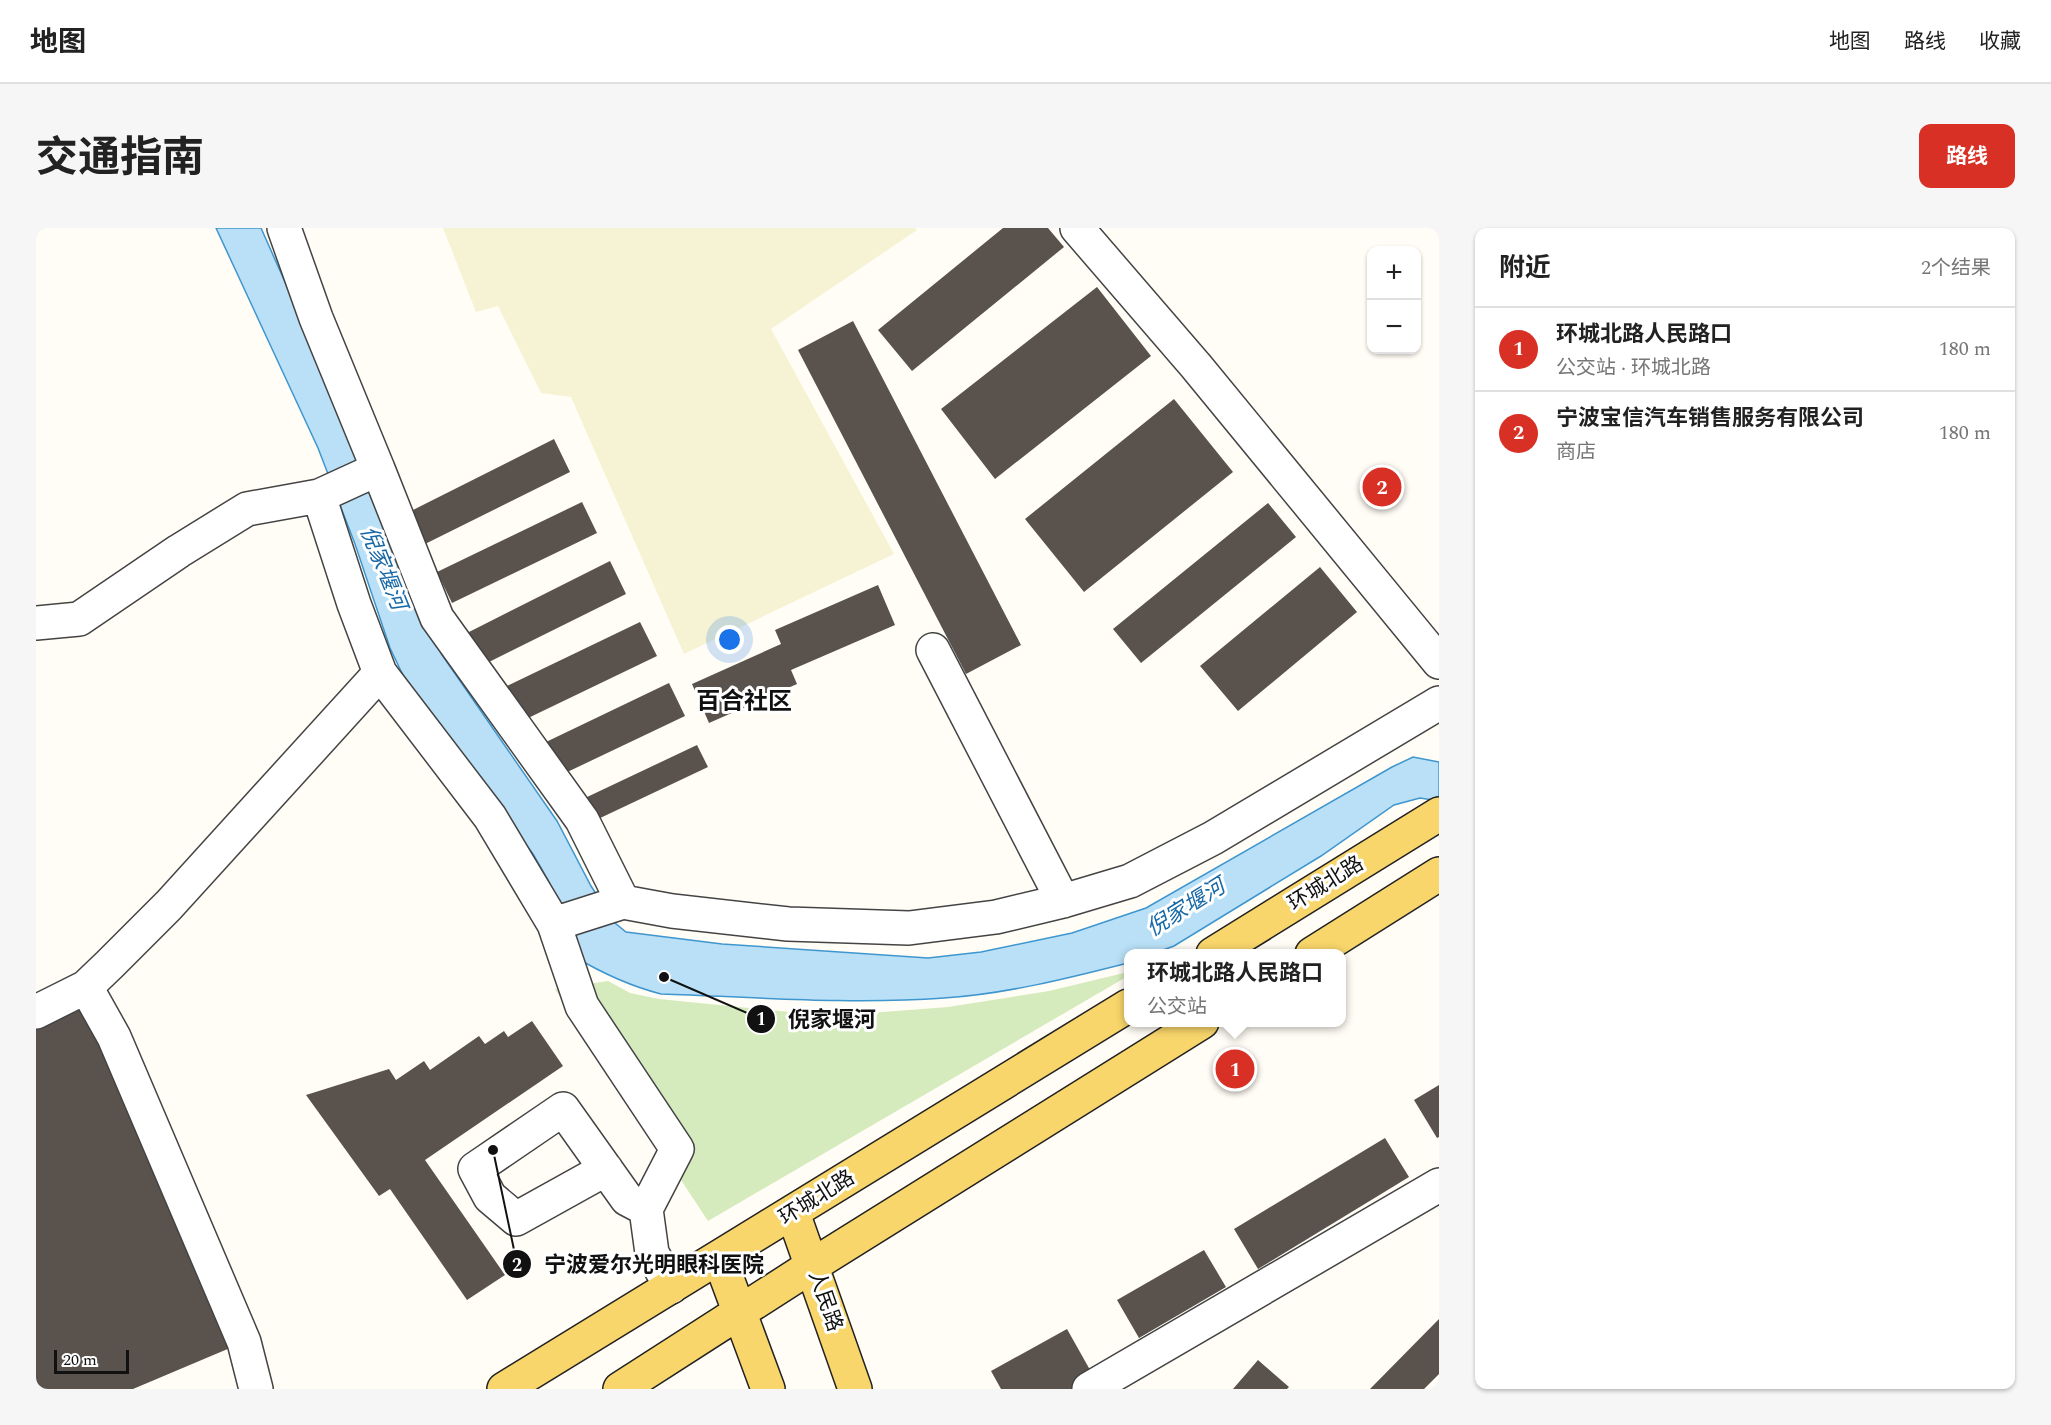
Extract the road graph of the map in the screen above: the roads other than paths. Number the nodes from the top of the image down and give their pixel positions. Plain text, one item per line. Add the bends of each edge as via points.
1 (284, 228) edge
2 (1077, 228) edge
3 (377, 470) junction
4 (319, 496) junction
5 (36, 622) edge
6 (933, 650) dead end
7 (1439, 662) edge
8 (380, 673) junction
9 (1439, 703) edge
10 (1439, 814) edge
11 (1439, 874) edge
12 (1063, 901) junction
13 (622, 902) junction
14 (555, 924) junction
15 (1221, 949) edge
16 (1320, 949) edge
17 (86, 987) junction
18 (1124, 1008) edge
19 (36, 1012) edge
20 (1196, 1027) edge
21 (606, 1169) dead end
22 (1439, 1185) edge
23 (646, 1209) junction
24 (793, 1213) junction
25 (719, 1257) junction
26 (813, 1265) junction
27 (670, 1287) junction
28 (739, 1312) junction
29 (256, 1389) edge
30 (504, 1389) edge
31 (621, 1389) edge
32 (768, 1389) edge
33 (855, 1389) edge
34 (1089, 1389) edge

1 - 3 street
2 - 7 street
3 - 4 street
3 - 13 street via 437,618 582,820
4 - 5 street via 247,509 79,619
4 - 8 street
6 - 12 street
8 - 14 street via 490,817
8 - 17 street via 169,905
9 - 12 street via 1213,838 1130,881
10 - 15 main road, 环城北路
11 - 16 main road
12 - 13 street via 996,917 909,928 788,924
13 - 14 street
14 - 23 street via 582,1006 677,1149
17 - 19 street
17 - 29 street via 114,1037 244,1342
18 - 24 main road, 环城北路
20 - 26 main road
21 - 23 street via 627,1199
22 - 34 street
23 - 27 street via 652,1253
24 - 25 main road, 环城北路
24 - 26 main road, 人民路
25 - 27 main road, 环城北路
25 - 28 main road
26 - 28 main road
26 - 33 main road, 人民路
27 - 30 main road, 环城北路
28 - 31 main road
28 - 32 main road

